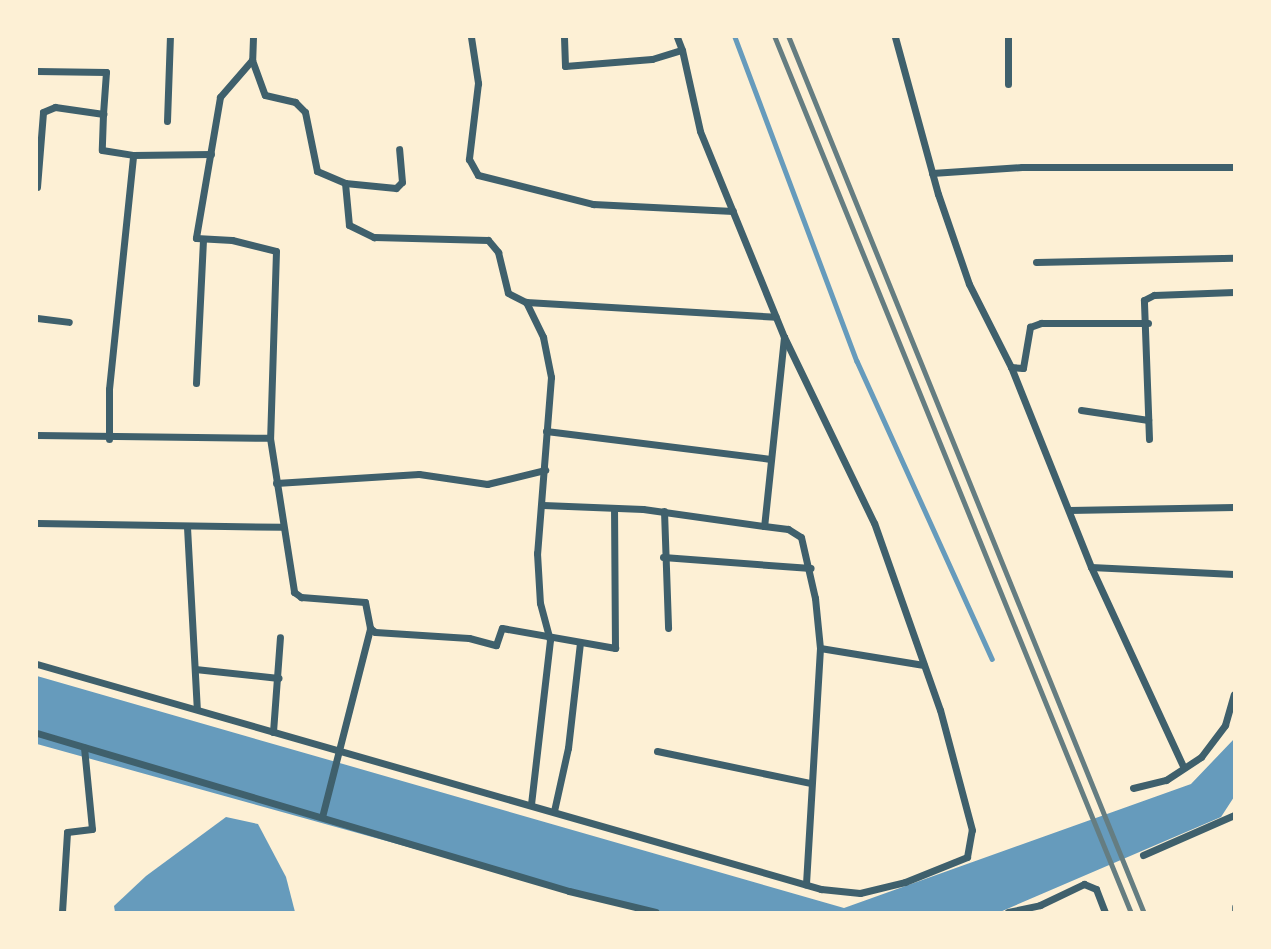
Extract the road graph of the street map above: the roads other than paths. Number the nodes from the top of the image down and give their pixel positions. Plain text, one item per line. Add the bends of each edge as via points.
1 (170, 37) edge
2 (253, 37) edge
3 (471, 37) edge
4 (564, 37) edge
5 (677, 37) edge
6 (895, 37) edge
7 (1008, 37) edge
8 (682, 50) junction
9 (252, 60) junction
10 (37, 71) edge
11 (1008, 84) dead end
12 (103, 114) junction
13 (167, 121) dead end
14 (399, 149) dead end
15 (211, 154) junction
16 (133, 155) junction
17 (1234, 167) edge
18 (932, 173) junction
19 (345, 183) junction
20 (37, 187) edge
21 (733, 211) junction
22 (204, 239) junction
23 (1234, 258) edge
24 (1036, 262) dead end
25 (1234, 292) edge
26 (526, 302) junction
27 (776, 317) junction
28 (37, 318) edge
29 (69, 322) dead end
30 (1148, 323) junction
31 (784, 337) junction
32 (1011, 367) junction
33 (196, 383) dead end
34 (1081, 410) dead end
35 (1148, 419) junction
36 (546, 431) junction
37 (37, 435) edge
38 (270, 438) junction
39 (109, 439) junction
40 (1149, 439) dead end
41 (770, 460) junction
42 (545, 470) junction
43 (276, 483) junction
44 (543, 505) junction
45 (1234, 507) edge
46 (614, 508) junction
47 (1069, 510) junction
48 (664, 512) junction
49 (37, 523) edge
50 (764, 526) junction
51 (187, 527) junction
52 (282, 527) junction
53 (663, 557) junction
54 (1091, 567) junction
55 (811, 568) junction
56 (1234, 574) edge
57 (370, 628) junction
58 (668, 628) dead end
59 (280, 637) dead end
60 (550, 640) junction
61 (580, 643) junction
62 (820, 648) junction
63 (37, 664) edge
64 (925, 665) junction
65 (195, 669) junction
66 (279, 678) junction
67 (1234, 694) edge
68 (197, 709) junction
69 (273, 732) junction
70 (37, 733) edge
71 (84, 747) junction
72 (657, 751) dead end
73 (342, 752) junction
74 (1184, 768) junction
75 (810, 783) junction
76 (1133, 788) dead end
77 (531, 804) junction
78 (554, 811) junction
79 (1234, 815) edge
80 (322, 817) junction
81 (1143, 855) dead end
82 (806, 885) junction
83 (62, 912) edge
84 (656, 912) edge
85 (1007, 912) edge
86 (1105, 912) edge

1 - 13 street
2 - 9 street
3 - 21 street via 478,83 469,159 478,175 593,204
4 - 8 street via 565,66 652,60
5 - 8 street
6 - 18 street via 919,111
7 - 11 street
8 - 21 street via 700,131
9 - 15 street via 220,97
9 - 19 street via 265,95 295,102 305,112 317,171
10 - 12 street via 106,72
12 - 16 street via 102,150
12 - 20 street via 55,107 43,112
14 - 19 street via 402,182 396,188
15 - 16 street
15 - 22 street via 197,237
16 - 39 street
17 - 18 street via 1022,167
18 - 32 street via 974,295
19 - 26 street via 346,217 356,232 374,237 488,240 498,252 508,293
21 - 27 street
22 - 33 street
22 - 38 street via 232,240 276,251
23 - 24 street
25 - 30 street via 1148,296 1142,304
26 - 27 street
26 - 36 street via 550,354
27 - 31 street
28 - 29 street
30 - 32 street via 1041,323 1030,327 1023,368
30 - 35 street
31 - 41 street
31 - 64 street via 874,523
32 - 47 street
34 - 35 street
35 - 40 street
36 - 41 street
36 - 42 street
37 - 39 street
38 - 39 street
38 - 43 street
41 - 50 street
42 - 43 street via 488,484 419,474
42 - 44 street
43 - 52 street
44 - 46 street
44 - 60 street via 537,553 540,603
45 - 47 street
46 - 48 street
46 - 61 street via 614,649
47 - 54 street
48 - 50 street
48 - 53 street
49 - 51 street
50 - 55 street via 796,532
51 - 52 street
51 - 65 street
52 - 57 street via 295,592 301,597 365,602
53 - 55 street
53 - 58 street
54 - 56 street
54 - 74 street
55 - 62 street
57 - 60 street via 496,645 502,628
57 - 73 street
59 - 66 street
60 - 61 street
60 - 77 street
61 - 78 street via 568,748
62 - 64 street
62 - 75 street
63 - 68 street
64 - 82 street via 972,830 972,848 956,863 860,893
65 - 66 street
65 - 68 street
66 - 69 street
67 - 74 street via 1225,725 1213,744
68 - 69 street
69 - 73 street
70 - 71 street
71 - 80 street
71 - 83 street via 92,830 67,832
72 - 75 street
73 - 77 street
73 - 80 street
74 - 76 street via 1166,779
75 - 82 street
77 - 78 street
78 - 82 street
79 - 81 street
80 - 84 street
85 - 86 street via 1040,905 1078,885 1096,889

